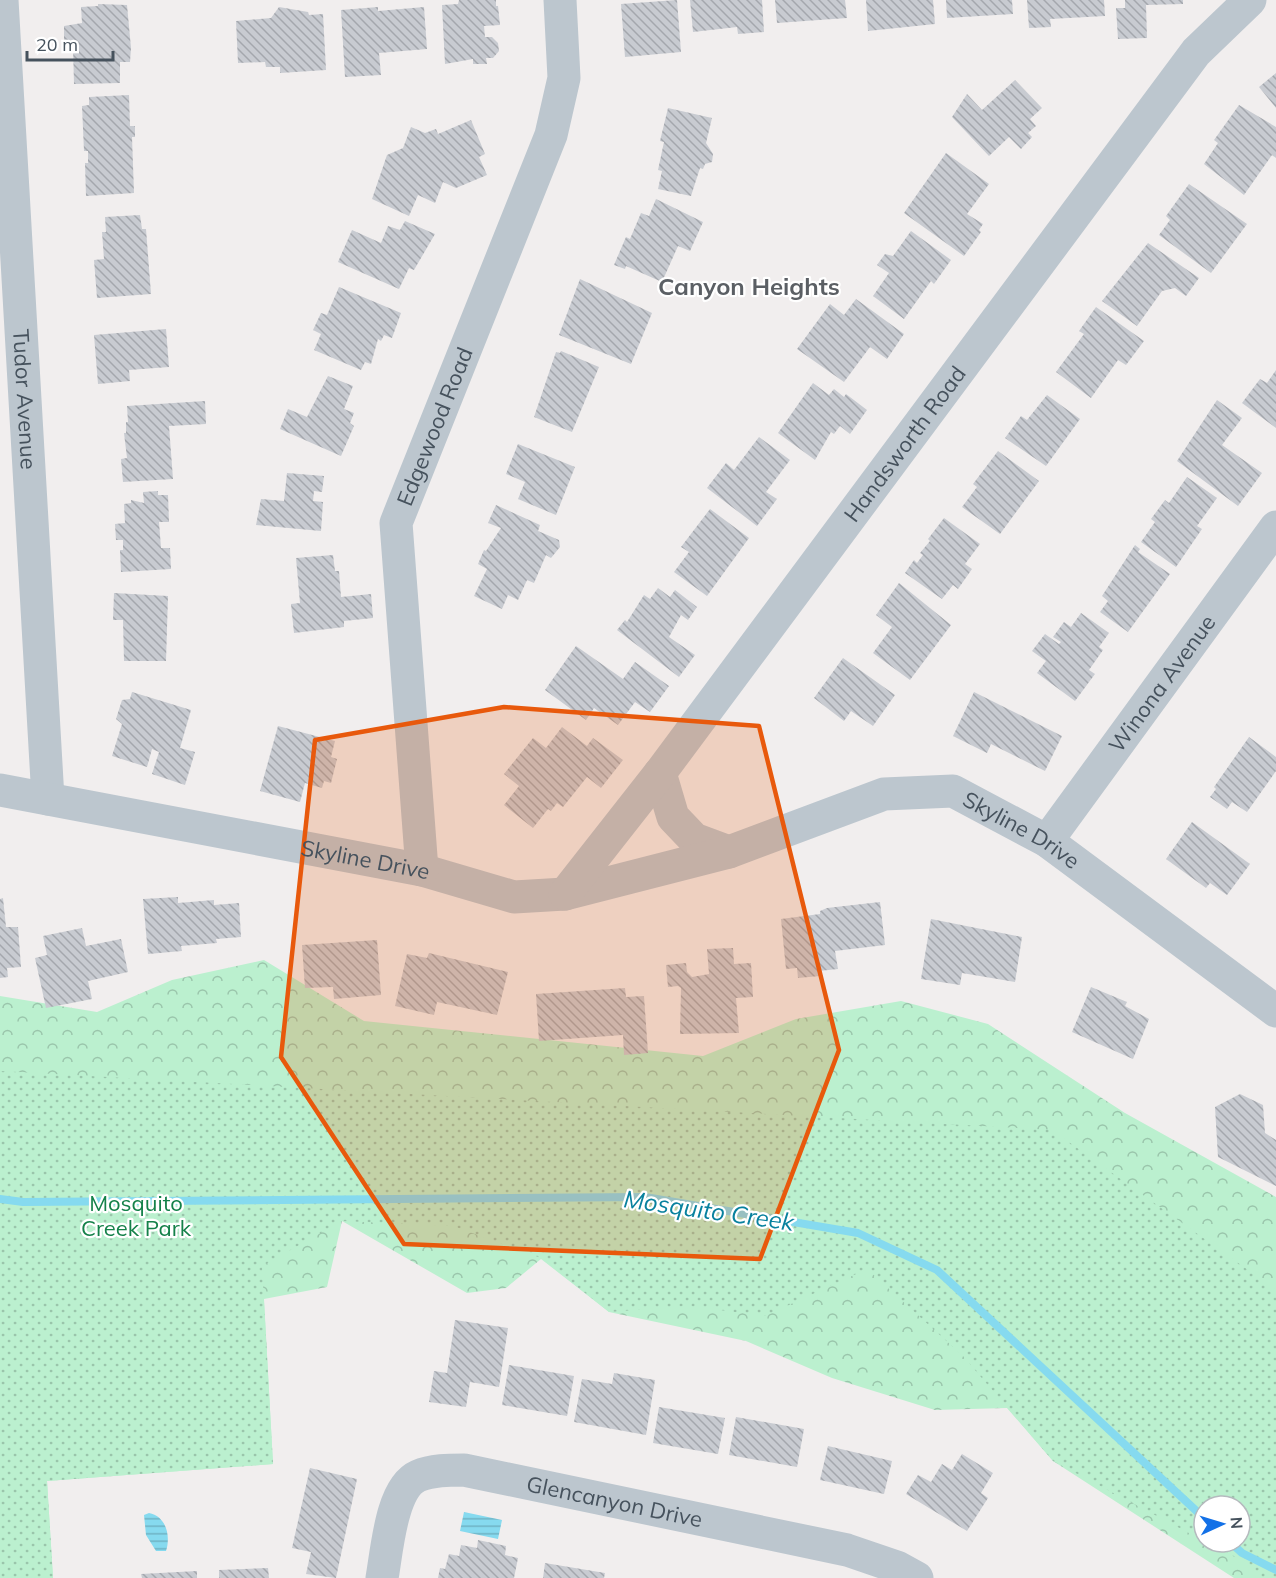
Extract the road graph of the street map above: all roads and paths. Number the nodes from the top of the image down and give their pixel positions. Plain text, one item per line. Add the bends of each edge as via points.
1 (2, 0) edge
2 (560, 0) edge
3 (1250, 0) edge
4 (9, 304) edge
5 (1276, 527) edge
6 (660, 773) junction
7 (0, 790) edge
8 (48, 799) junction
9 (1047, 841) junction
10 (729, 852) junction
11 (422, 870) junction
12 (565, 894) junction
13 (1276, 1011) edge
14 (382, 1578) edge
15 (917, 1578) edge

1 - 4 street, Tudor Avenue
2 - 11 street, Edgewood Road via 564,78 551,135 396,523
3 - 6 street, Handsworth Road via 1196,52
4 - 8 street, Tudor Avenue
5 - 9 street, Winona Avenue
6 - 10 street via 673,817 694,839
6 - 12 street, Handsworth Road
7 - 8 street, Skyline Drive
8 - 11 street, Skyline Drive
9 - 10 street, Skyline Drive via 953,791 884,794
9 - 13 street, Skyline Drive
10 - 12 street, Skyline Drive
11 - 12 street, Skyline Drive via 514,897
14 - 15 street, Glencanyon Drive via 398,1497 416,1477 438,1470 464,1470 847,1550

